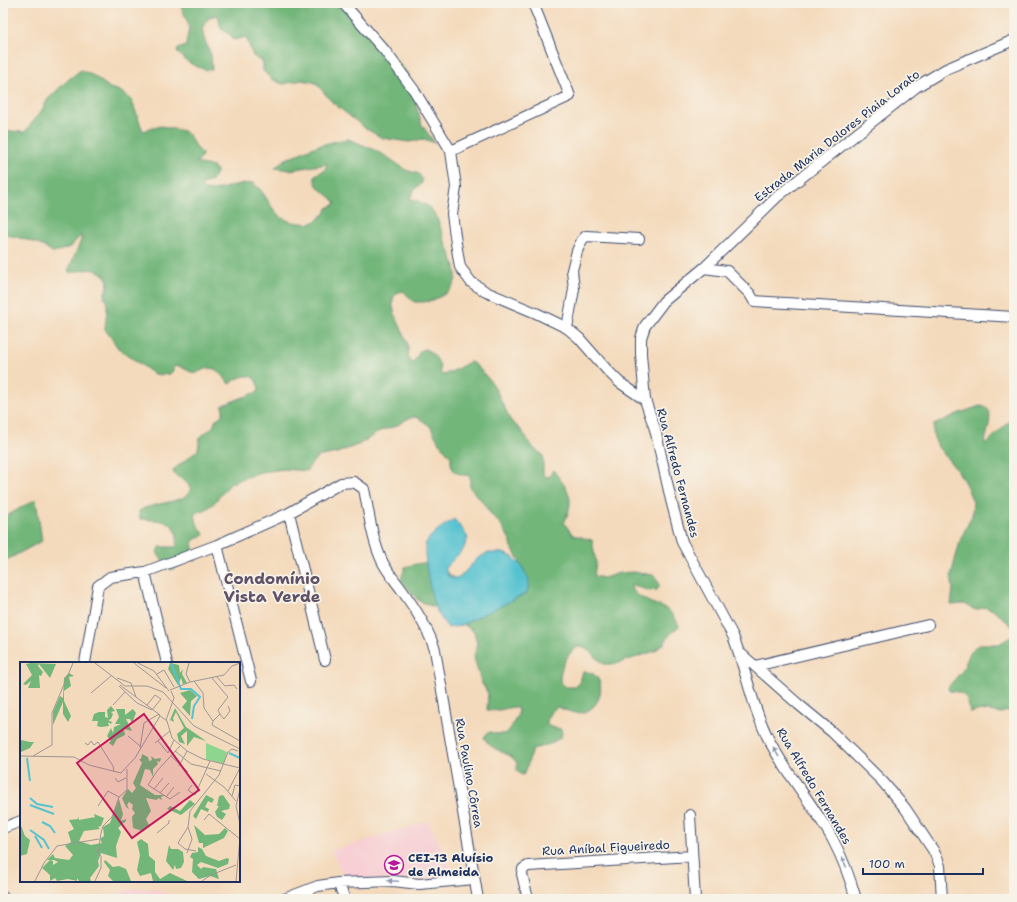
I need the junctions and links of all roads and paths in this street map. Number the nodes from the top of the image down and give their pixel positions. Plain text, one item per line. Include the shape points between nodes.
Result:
1 (343, 3) edge
2 (533, 3) edge
3 (1014, 40) edge
4 (451, 151) junction
5 (639, 239) dead end
6 (704, 268) junction
7 (1014, 317) edge
8 (567, 328) junction
9 (645, 400) junction
10 (289, 513) junction
11 (217, 545) junction
12 (144, 572) junction
13 (928, 625) dead end
14 (740, 653) junction
15 (325, 660) dead end
16 (85, 662) edge
17 (167, 662) edge
18 (755, 666) junction
19 (251, 681) dead end
20 (690, 815) dead end
21 (20, 821) edge
22 (3, 828) edge
23 (692, 856) junction
24 (474, 879) junction
25 (338, 883) junction
26 (284, 899) edge
27 (345, 899) edge
28 (478, 899) edge
29 (528, 899) edge
30 (694, 899) edge
31 (856, 899) edge
32 (942, 899) edge

1 - 4 street, Rua Alfredo Fernandes via 385,51 414,90
2 - 4 street via 570,96
3 - 6 street, Estrada Maria Dolores Piaia Lorato via 946,69 916,87 778,196
4 - 8 street, Rua Alfredo Fernandes via 456,187 452,214 460,267 471,282 486,292
5 - 8 street via 586,236 582,240 572,270 574,289
6 - 7 street via 727,271 754,301
6 - 9 street, Estrada Maria Dolores Piaia Lorato via 664,301 645,326 641,338
8 - 9 street, Rua Alfredo Fernandes via 619,382
9 - 14 street, Rua Alfredo Fernandes via 655,429 682,542
10 - 11 street, Rua Paulino Côrrea
10 - 15 street
10 - 24 street, Rua Paulino Côrrea via 341,483 354,482 364,489 377,547 383,562 423,624 435,650
11 - 12 street, Rua Paulino Côrrea
11 - 19 street
12 - 16 street, Rua Paulino Côrrea via 110,577 98,586
12 - 17 street
13 - 18 street
14 - 18 street
31 -> 14 street, Rua Alfredo Fernandes via 846,867 832,839 768,739 756,711
18 - 32 street via 832,732 882,781 905,808 937,858 940,866
20 - 23 street
21 - 22 street
23 - 29 street, Rua Aníbal Figueiredo via 528,866 523,869 522,874
23 - 30 street
24 -> 25 street via 419,884 392,881
24 - 28 street, Rua Paulino Côrrea
25 - 26 street via 318,886
25 - 27 street

